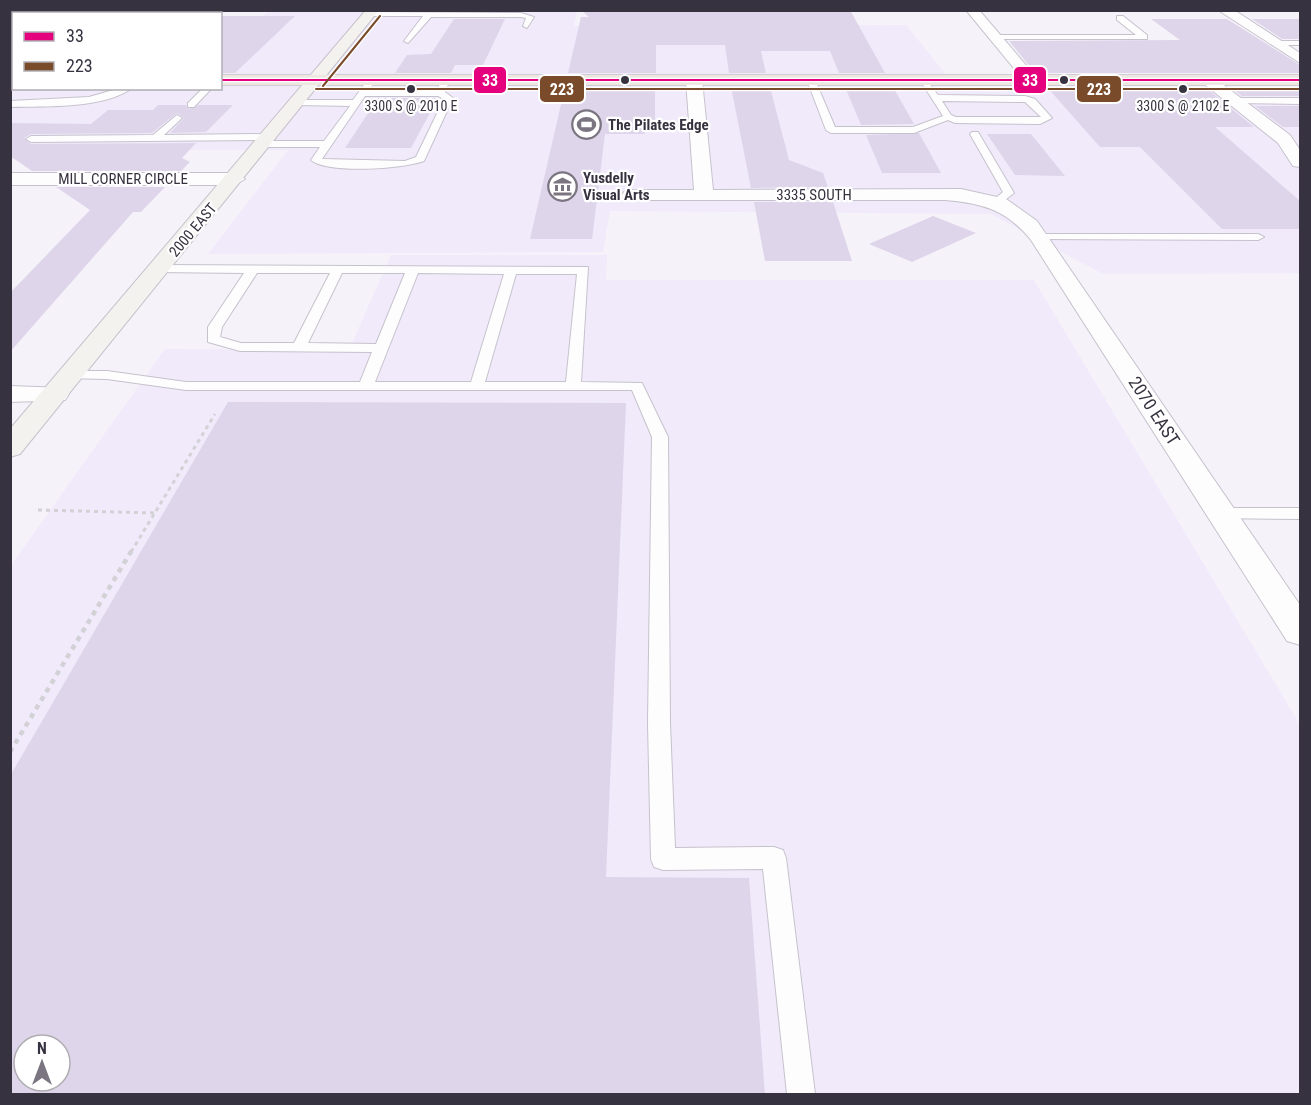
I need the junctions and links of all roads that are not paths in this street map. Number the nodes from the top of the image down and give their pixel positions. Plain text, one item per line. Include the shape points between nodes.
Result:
1 (972, 10) edge
2 (1224, 10) edge
3 (371, 12) edge
4 (428, 15) junction
5 (1120, 18) dead end
6 (527, 26) dead end
7 (997, 37) junction
8 (408, 41) dead end
9 (1275, 43) junction
10 (1300, 43) edge
11 (1300, 59) edge
12 (222, 80) edge
13 (316, 80) junction
14 (694, 80) junction
15 (811, 80) junction
16 (924, 80) junction
17 (1031, 80) junction
18 (1208, 80) junction
19 (1300, 80) edge
20 (368, 86) junction
21 (443, 86) junction
22 (206, 90) edge
23 (125, 91) edge
24 (936, 98) junction
25 (1233, 101) junction
26 (1300, 101) edge
27 (298, 102) junction
28 (356, 103) junction
29 (10, 104) edge
30 (191, 105) dead end
31 (948, 117) junction
32 (177, 118) dead end
33 (975, 134) dead end
34 (156, 137) junction
35 (31, 139) dead end
36 (267, 141) junction
37 (1292, 142) edge
38 (327, 144) junction
39 (1300, 162) edge
40 (10, 179) edge
41 (236, 179) junction
42 (704, 195) junction
43 (631, 196) dead end
44 (997, 201) junction
45 (1040, 237) junction
46 (1258, 237) dead end
47 (160, 269) junction
48 (253, 269) junction
49 (338, 269) junction
50 (413, 270) junction
51 (511, 270) junction
52 (299, 346) junction
53 (381, 348) junction
54 (63, 385) junction
55 (366, 386) junction
56 (477, 386) junction
57 (573, 386) junction
58 (10, 394) edge
59 (10, 448) edge
60 (1222, 514) junction
61 (1300, 514) edge
62 (1291, 602) edge
63 (1300, 632) edge
64 (801, 1095) edge

1 - 7 street
2 - 9 street
3 - 4 lane
3 - 13 street, 2000 EAST
4 - 6 lane via 521,15 530,17
4 - 8 lane
5 - 7 lane via 1144,37
7 - 17 street
9 - 10 lane
9 - 11 street
12 - 13 main road
13 - 20 main road
13 - 27 street, 2000 EAST
14 - 15 main road
14 - 21 main road
14 - 42 street
15 - 16 main road
15 - 31 lane via 831,130 914,130
16 - 17 main road
16 - 24 lane
17 - 18 main road
18 - 19 main road
18 - 25 street
20 - 21 main road
20 - 28 lane
21 - 38 lane via 449,98 420,159 406,164 324,164 316,160
22 - 30 lane
23 - 29 lane via 106,97
24 - 31 lane
24 - 31 lane via 1025,99 1032,101 1047,118 960,121
25 - 26 lane
25 - 37 street
27 - 28 lane
27 - 36 street, 2000 EAST
28 - 38 lane
32 - 34 lane
33 - 44 lane via 1009,193
34 - 35 lane
34 - 36 lane
36 - 38 lane
36 - 41 street, 2000 EAST
37 - 39 street
40 - 41 street, MILL CORNER CIRCLE
41 - 47 street, 2000 EAST
42 - 43 street, 3335 SOUTH
42 - 44 street, 3335 SOUTH via 945,194
44 - 45 street, 2070 EAST via 1013,208
45 - 46 lane
45 - 60 street, 2070 EAST
47 - 48 lane
47 - 54 street, 2000 EAST
48 - 49 lane
48 - 52 lane via 215,327 213,339 240,346
49 - 50 lane
49 - 52 lane
50 - 51 lane
50 - 53 lane
51 - 56 lane
51 - 57 lane via 584,270
52 - 53 lane
53 - 55 lane
54 - 55 lane via 107,375 186,386
54 - 58 street
54 - 59 street, 2000 EAST
55 - 56 lane
56 - 57 lane
57 - 64 lane via 637,386 660,437 659,723 663,859 774,858
60 - 61 lane
60 - 62 street, 2070 EAST
62 - 63 street, 2070 EAST

